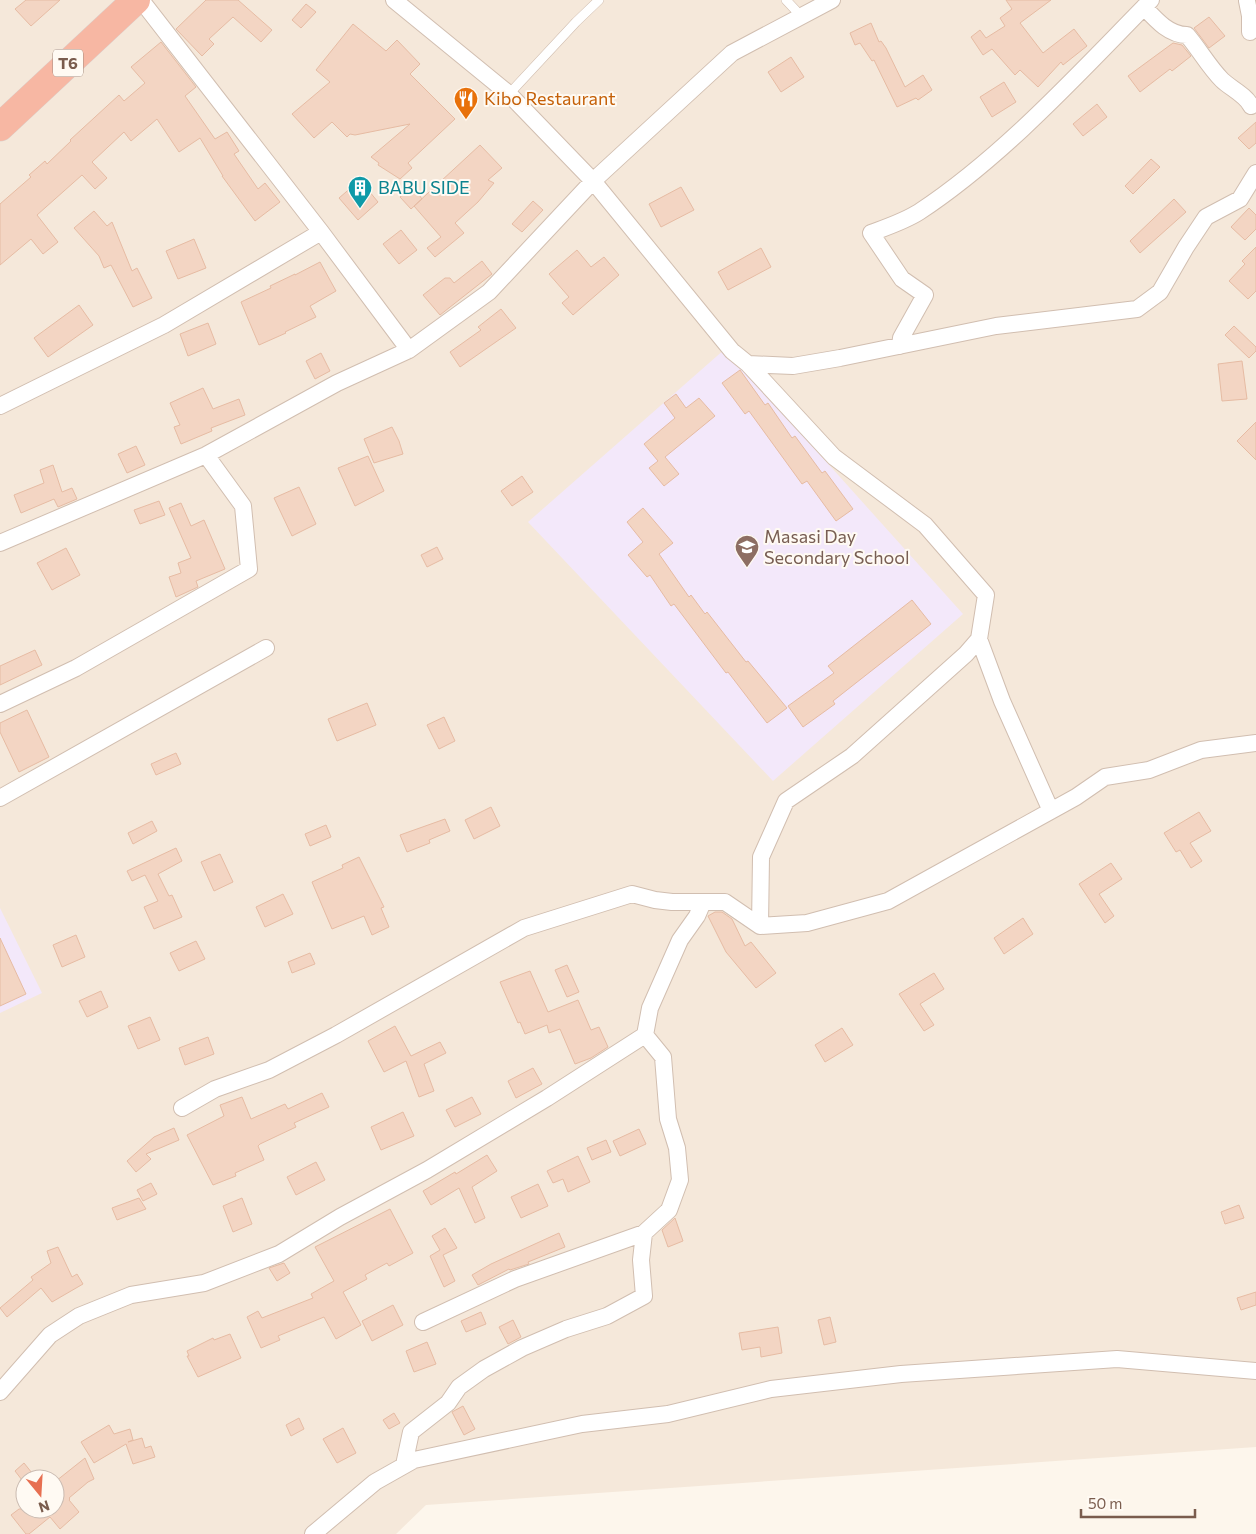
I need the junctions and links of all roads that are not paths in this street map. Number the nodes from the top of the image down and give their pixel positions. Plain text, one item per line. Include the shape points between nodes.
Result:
1 (136, 0) edge
2 (140, 0) edge
3 (394, 0) edge
4 (599, 0) edge
5 (786, 0) edge
6 (832, 0) edge
7 (1250, 3) edge
8 (1148, 4) edge
9 (801, 16) junction
10 (1250, 32) dead end
11 (508, 94) junction
12 (1251, 106) dead end
13 (0, 127) edge
14 (1256, 173) edge
15 (593, 181) junction
16 (321, 232) junction
17 (900, 346) junction
18 (409, 350) junction
19 (748, 364) junction
20 (0, 406) edge
21 (206, 455) junction
22 (0, 543) edge
23 (979, 639) junction
24 (266, 648) dead end
25 (0, 704) edge
26 (1256, 742) edge
27 (0, 798) edge
28 (1051, 811) junction
29 (703, 902) junction
30 (760, 926) junction
31 (645, 1035) junction
32 (182, 1108) dead end
33 (644, 1233) junction
34 (423, 1322) dead end
35 (1256, 1371) edge
36 (0, 1392) edge
37 (404, 1466) junction
38 (313, 1534) edge

1 - 13 highway, T6
2 - 16 street
3 - 11 street
4 - 11 lane
5 - 9 lane
6 - 9 street
7 - 10 street
8 - 12 street via 1161,25 1187,35 1224,82
8 - 17 street via 973,172 918,213 871,234 902,279 925,295 901,338
9 - 15 street via 732,53
11 - 15 street
14 - 17 street via 1240,198 1206,218 1160,292 1137,309 996,326
15 - 18 street via 489,292
15 - 19 street via 732,351
16 - 18 street
16 - 20 street via 164,324
17 - 19 street via 793,366
18 - 21 street via 337,383
19 - 23 street via 834,457 925,525 986,595
21 - 22 street
21 - 25 street via 243,506 249,569 76,668
23 - 28 street via 1002,701
23 - 30 street via 852,756 786,801 761,857
24 - 27 street
26 - 28 street via 1201,750 1149,770 1105,778
28 - 30 street via 888,902 807,923
29 - 30 street via 724,902
29 - 31 street via 680,940 650,1008
29 - 32 street via 655,900 632,894 524,928 336,1035 269,1070 215,1089
31 - 33 street via 663,1057 668,1119 677,1148 680,1180 669,1210
31 - 36 street via 428,1170 279,1254 204,1283 131,1295 79,1316 50,1335
33 - 34 street via 514,1279
33 - 37 street via 641,1260 644,1296 607,1316 522,1348 484,1369 459,1387 448,1402 411,1432
35 - 37 street via 1117,1360 892,1375 772,1389 668,1414 582,1424 414,1460
37 - 38 street via 375,1482

